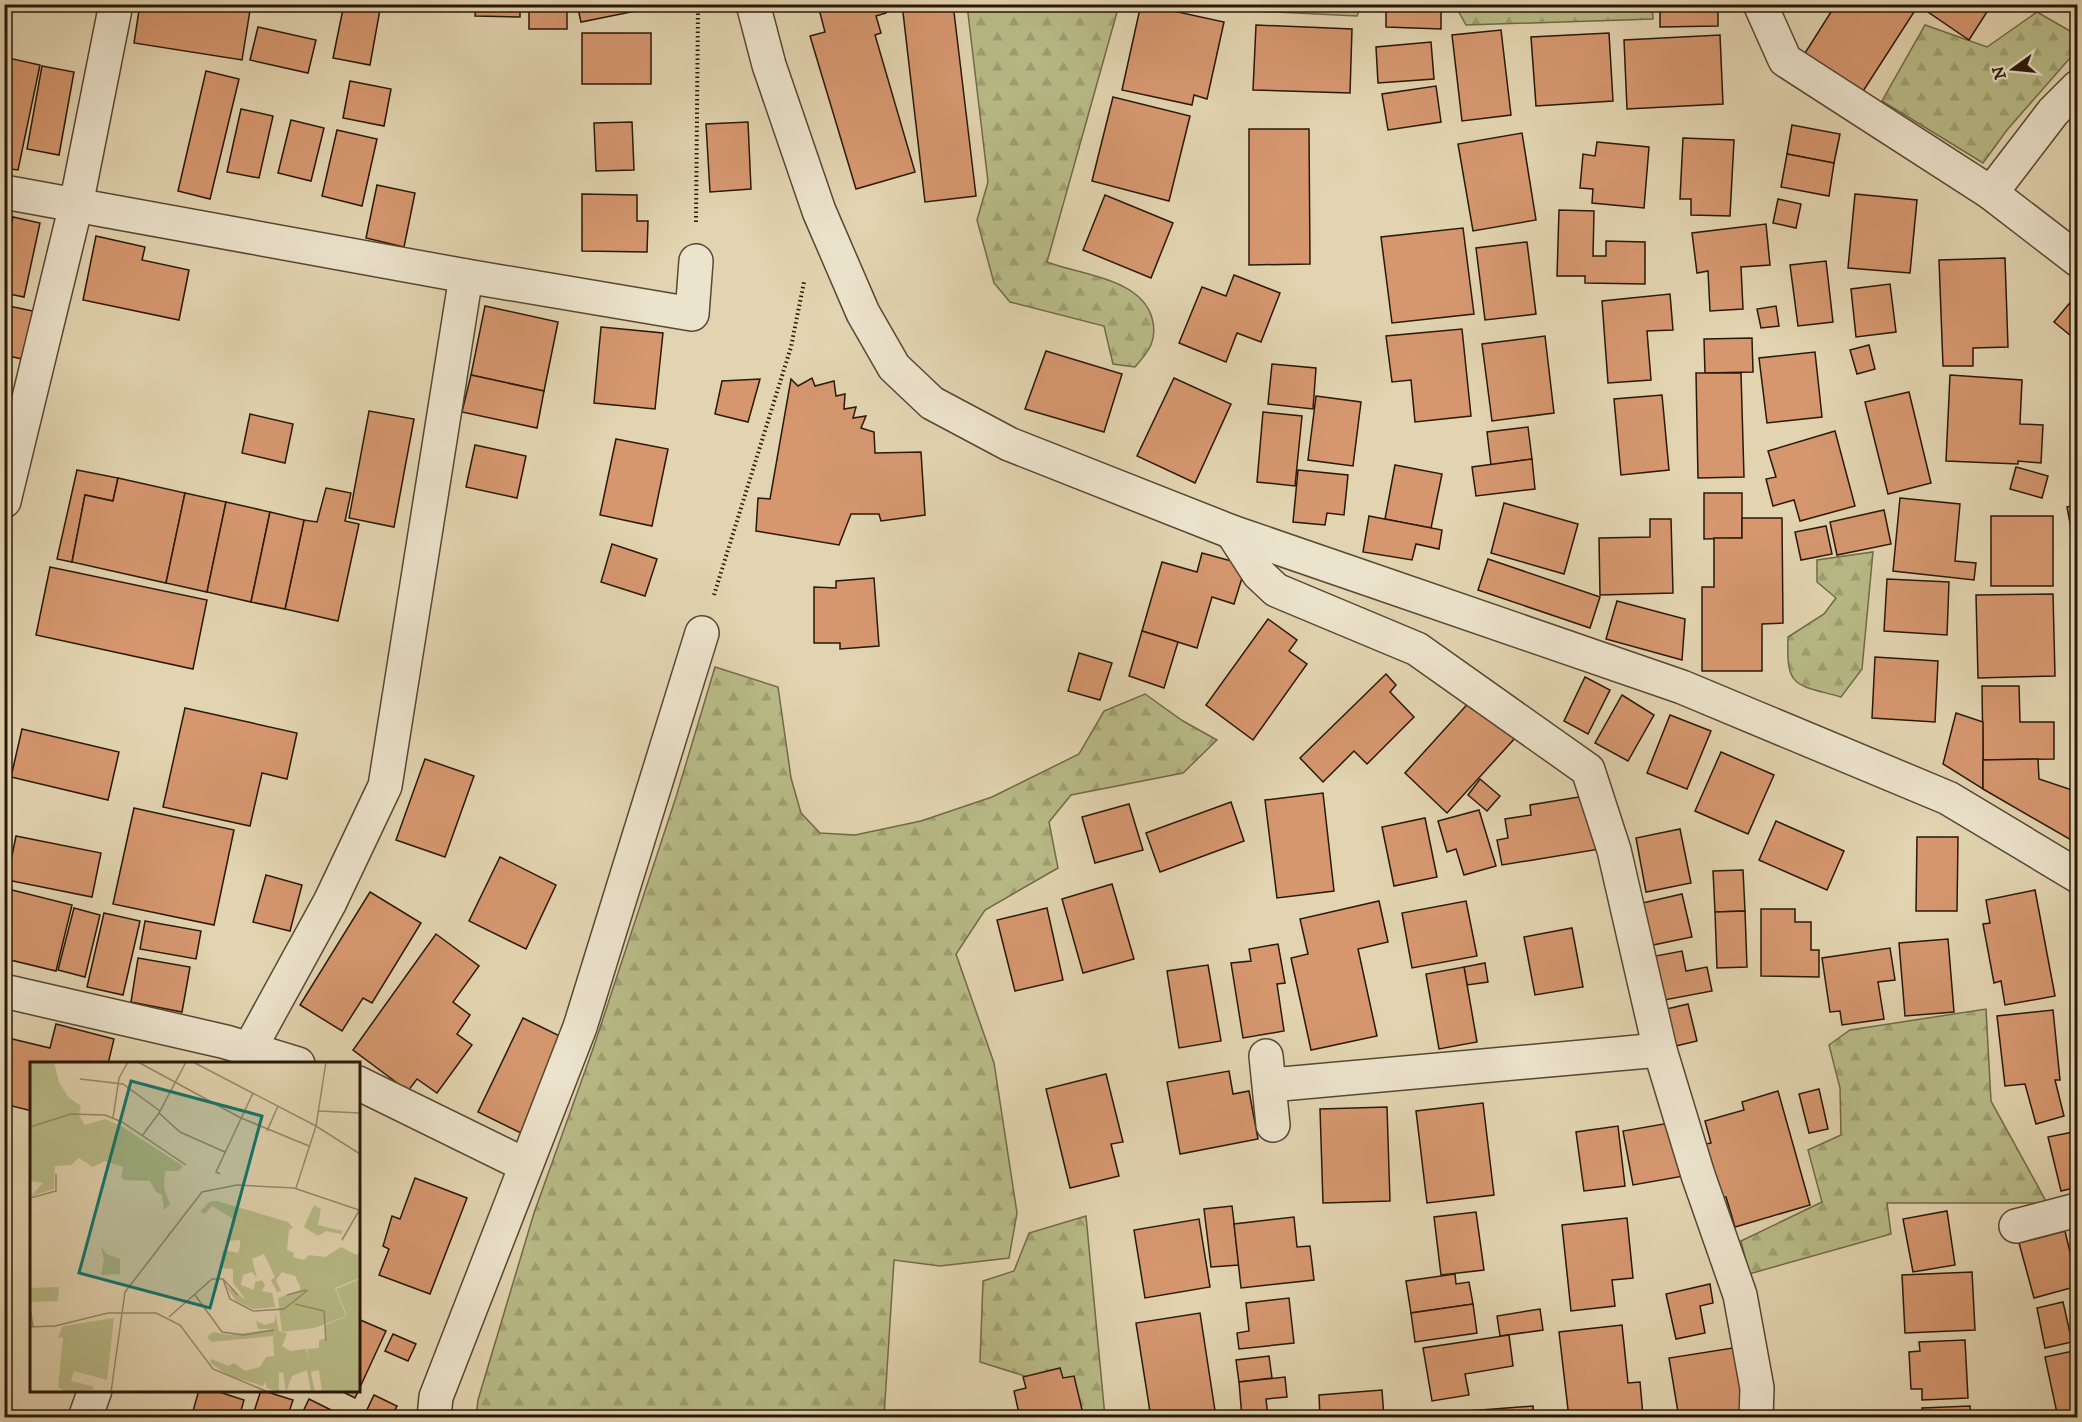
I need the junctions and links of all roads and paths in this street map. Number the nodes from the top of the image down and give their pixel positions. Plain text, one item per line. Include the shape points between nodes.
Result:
1 (116, 4) edge
2 (698, 4) edge
3 (753, 4) edge
4 (1760, 4) edge
5 (2078, 87) edge
6 (4, 192) edge
7 (1991, 193) junction
8 (76, 206) junction
9 (2078, 260) edge
10 (696, 261) joint
11 (466, 276) junction
12 (805, 279) dead end
13 (4, 501) edge
14 (1232, 531) junction
15 (702, 633) joint
16 (2078, 876) edge
17 (4, 991) edge
18 (1660, 1050) junction
19 (232, 1051) edge
20 (288, 1062) edge
21 (360, 1084) edge
22 (1273, 1125) dead end
23 (525, 1165) junction
24 (2078, 1212) edge
25 (2016, 1226) dead end
26 (94, 1392) edge
27 (85, 1418) edge
28 (434, 1418) edge
29 (1756, 1418) edge

1 - 8 street
2 - 10 path
3 - 14 street via 769,65 819,211 863,314 894,366 932,403 1009,444
4 - 7 street via 1785,60
5 - 7 street via 2053,112
6 - 8 street
7 - 9 street
8 - 11 street
8 - 13 street
10 - 11 street via 692,314
11 - 19 street via 385,786 330,902
12 - 15 path via 791,347
14 - 16 street via 1682,687 1948,798
14 - 18 street via 1259,574 1276,590 1417,649 1588,770 1614,850
15 - 23 street via 580,1027
17 - 19 street
18 - 22 street via 1268,1070
18 - 29 street via 1740,1294 1756,1388
19 - 20 street
21 - 23 street
23 - 28 street via 436,1397
24 - 25 street
26 - 27 street

